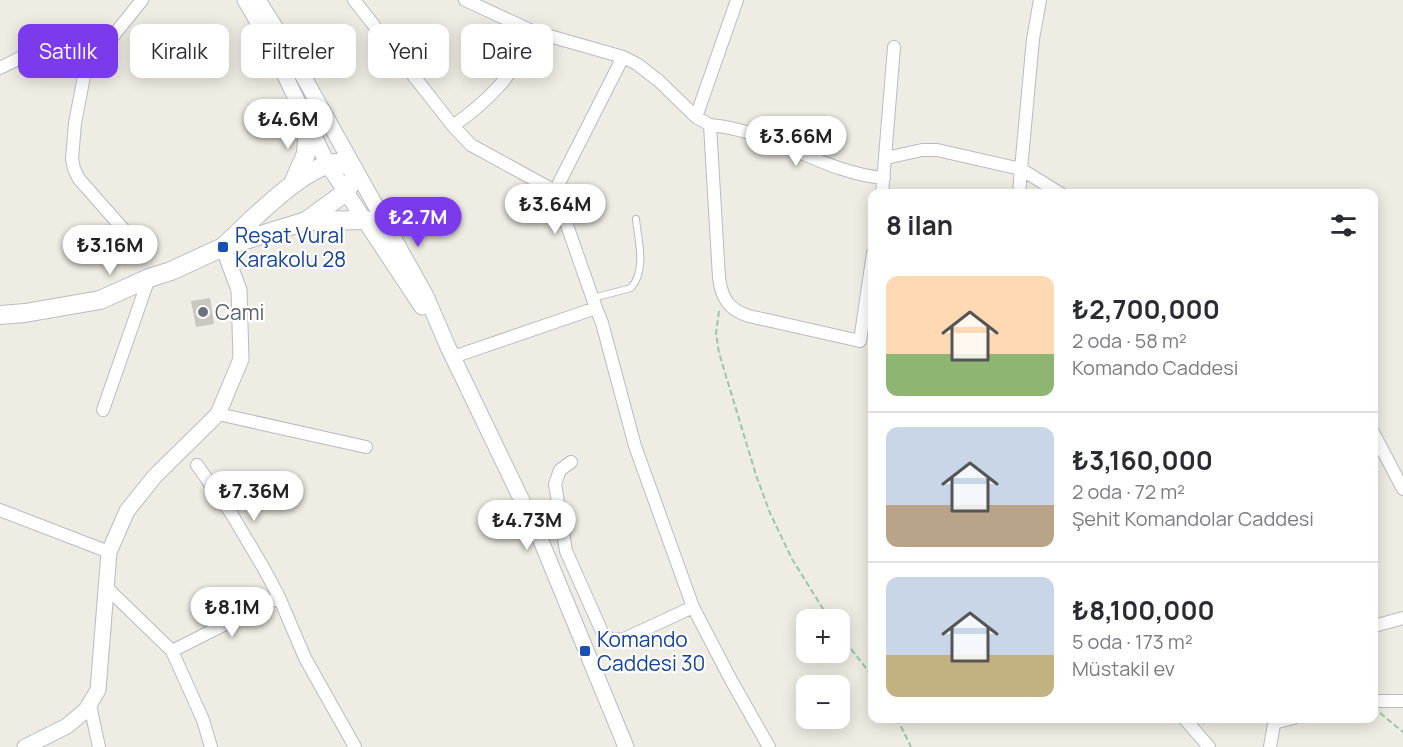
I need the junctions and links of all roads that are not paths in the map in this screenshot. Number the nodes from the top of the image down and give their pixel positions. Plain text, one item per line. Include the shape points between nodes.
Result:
1 (142, 0) edge
2 (245, 0) edge
3 (258, 0) edge
4 (354, 0) edge
5 (465, 0) edge
6 (737, 0) edge
7 (1040, 0) edge
8 (517, 24) edge
9 (118, 29) edge
10 (553, 37) edge
11 (894, 47) dead end
12 (623, 57) junction
13 (18, 59) edge
14 (0, 68) edge
15 (84, 78) edge
16 (506, 78) edge
17 (696, 117) junction
18 (308, 123) junction
19 (710, 125) junction
20 (453, 126) junction
21 (886, 158) junction
22 (328, 165) junction
23 (353, 168) junction
24 (1021, 169) junction
25 (884, 178) junction
26 (293, 183) junction
27 (883, 189) edge
28 (1019, 189) edge
29 (1053, 189) edge
30 (555, 191) junction
31 (346, 192) junction
32 (636, 219) dead end
33 (366, 220) junction
34 (306, 221) junction
35 (132, 239) dead end
36 (223, 247) junction
37 (149, 278) junction
38 (868, 287) edge
39 (594, 303) junction
40 (0, 315) edge
41 (860, 341) junction
42 (868, 342) edge
43 (451, 352) junction
44 (103, 410) dead end
45 (218, 414) junction
46 (1378, 442) edge
47 (366, 447) dead end
48 (571, 462) dead end
49 (197, 465) dead end
50 (1403, 489) edge
51 (2, 514) edge
52 (110, 552) junction
53 (106, 588) junction
54 (279, 597) junction
55 (693, 607) junction
56 (1403, 618) edge
57 (1378, 621) edge
58 (172, 651) junction
59 (1403, 700) edge
60 (1378, 701) edge
61 (90, 705) junction
62 (1188, 723) edge
63 (1274, 723) edge
64 (25, 747) edge
65 (99, 747) edge
66 (211, 747) edge
67 (355, 747) edge
68 (626, 747) edge
69 (769, 747) edge
70 (1209, 747) edge
71 (1270, 747) edge

1 - 9 street
2 - 18 street
3 - 23 street
4 - 20 street
5 - 8 street
6 - 17 street
7 - 24 street
10 - 12 street
11 - 21 street
12 - 17 street via 649,72
12 - 30 street
13 - 14 street
15 - 35 street via 75,123 74,169
16 - 20 street via 482,104
17 - 19 street
18 - 22 street
18 - 26 main road via 306,154
19 - 25 street via 753,133 853,174
19 - 41 street via 719,278 724,299 739,312
20 - 30 street via 471,145
21 - 24 street via 937,150
21 - 25 street
22 - 23 main road via 345,164
22 - 26 main road
22 - 31 street
23 - 31 main road via 354,177
23 - 43 street via 426,296
24 - 28 street
24 - 29 street
25 - 27 street
26 - 36 main road
30 - 39 street
31 - 33 street
31 - 34 main road
32 - 39 lane via 641,266 638,278 631,288
33 - 34 main road
33 - 43 street
34 - 36 main road
36 - 37 main road
36 - 45 street via 239,290 241,359
37 - 40 main road via 100,300
37 - 44 street
38 - 41 street
39 - 43 street
39 - 55 street via 635,446
41 - 42 street
43 - 68 street via 539,536
45 - 47 street
45 - 52 street via 155,476 127,511
46 - 50 street
48 - 55 street via 560,470 555,484 566,551 603,634 612,640 624,639
49 - 54 street via 246,538
51 - 52 street
52 - 53 street
53 - 58 street
53 - 61 street via 98,690
54 - 58 street
54 - 67 street via 305,658
55 - 69 street
56 - 57 street
58 - 66 street
59 - 60 street
61 - 64 street via 67,726
61 - 65 street
62 - 70 street
63 - 71 street

